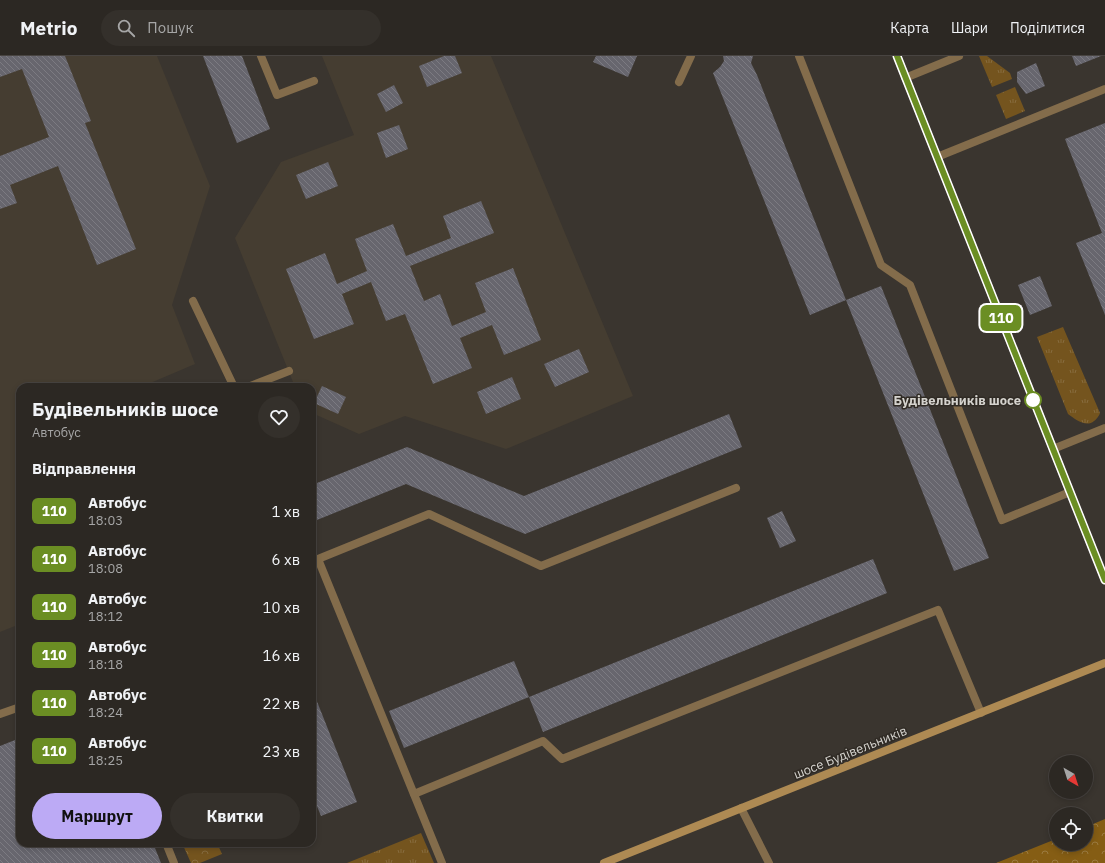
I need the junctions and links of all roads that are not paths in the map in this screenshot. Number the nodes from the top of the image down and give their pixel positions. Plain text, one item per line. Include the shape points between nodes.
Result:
1 (262, 56) edge
2 (691, 56) edge
3 (799, 56) edge
4 (897, 56) edge
5 (959, 56) edge
6 (905, 78) junction
7 (314, 81) dead end
8 (679, 82) dead end
9 (1105, 89) edge
10 (936, 156) junction
11 (192, 301) dead end
12 (288, 371) dead end
13 (232, 383) edge
14 (258, 383) edge
15 (1105, 428) edge
16 (1053, 450) junction
17 (736, 488) dead end
18 (1070, 492) junction
19 (316, 556) edge
20 (316, 558) edge
21 (1105, 580) edge
22 (1105, 663) edge
23 (16, 708) edge
24 (981, 713) junction
25 (0, 714) edge
26 (414, 794) junction
27 (742, 808) junction
28 (168, 847) edge
29 (174, 863) edge
30 (442, 863) edge
31 (604, 863) edge
32 (769, 863) edge

1 - 7 lane via 277,95
2 - 8 lane
3 - 18 lane via 881,266 910,285 1002,520
4 - 6 main road
5 - 6 lane
6 - 10 main road
9 - 10 lane
10 - 16 main road
11 - 13 lane
12 - 14 lane
15 - 16 lane
16 - 18 main road
17 - 19 lane via 541,566 429,514
18 - 21 main road
20 - 26 lane
22 - 24 main road, шосе Будівельників
23 - 25 lane
24 - 26 lane via 938,610 562,759 543,742
24 - 27 main road, шосе Будівельників
26 - 30 lane
27 - 31 main road, шосе Будівельників
27 - 32 lane
28 - 29 lane

